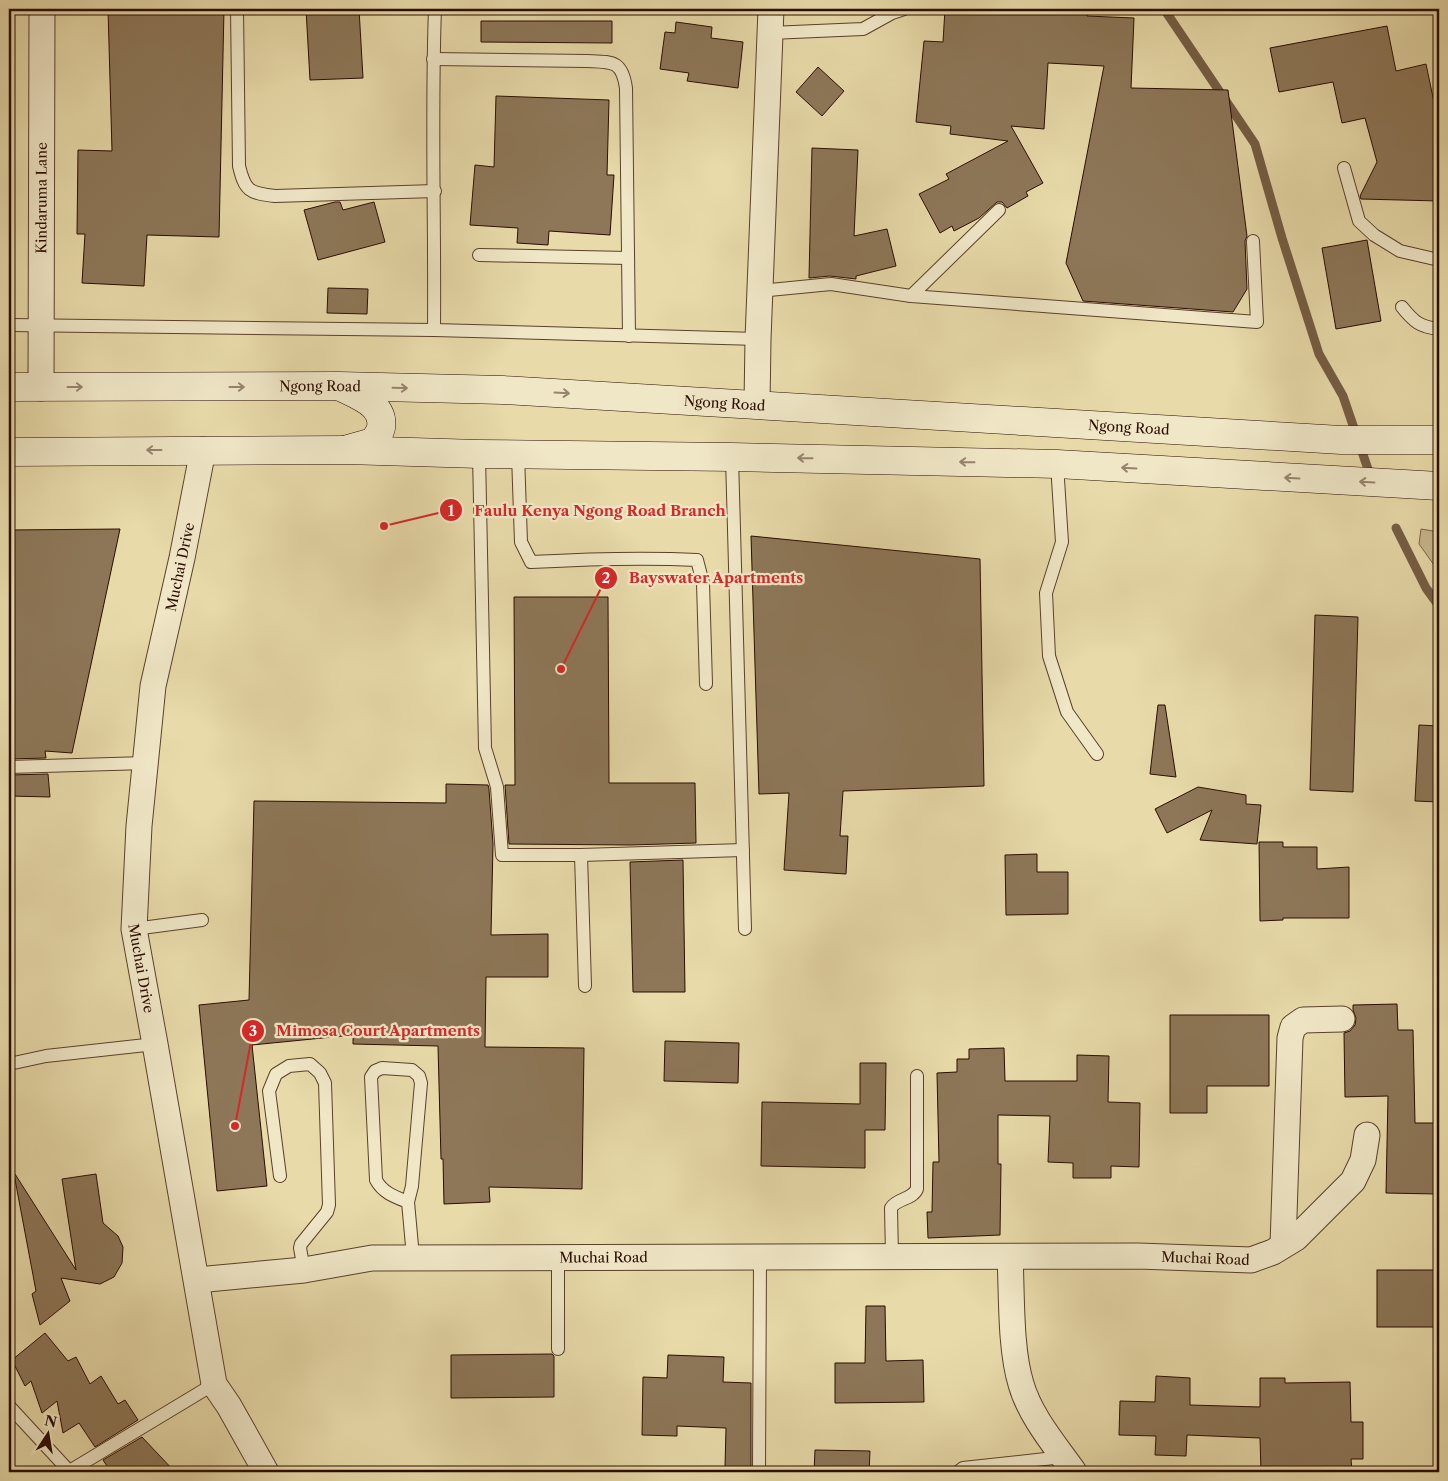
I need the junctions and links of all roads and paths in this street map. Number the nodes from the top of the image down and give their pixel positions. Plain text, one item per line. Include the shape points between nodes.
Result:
1 (42, 9) edge
2 (237, 9) edge
3 (435, 9) edge
4 (771, 9) edge
5 (904, 9) edge
6 (770, 33) junction
7 (433, 59) junction
8 (1344, 168) dead end
9 (435, 190) junction
10 (999, 210) dead end
11 (1253, 240) dead end
12 (479, 255) dead end
13 (628, 258) junction
14 (1439, 260) edge
15 (760, 291) junction
16 (911, 296) junction
17 (1402, 307) dead end
18 (9, 325) edge
19 (43, 326) junction
20 (1439, 329) edge
21 (434, 330) junction
22 (629, 336) junction
23 (758, 339) junction
24 (339, 386) junction
25 (9, 387) edge
26 (42, 388) junction
27 (758, 404) junction
28 (1439, 440) edge
29 (203, 450) junction
30 (346, 450) junction
31 (9, 452) edge
32 (480, 454) junction
33 (518, 455) junction
34 (732, 456) junction
35 (1057, 464) junction
36 (1439, 486) edge
37 (706, 684) dead end
38 (1097, 754) dead end
39 (146, 763) junction
40 (9, 767) edge
41 (743, 850) junction
42 (580, 855) junction
43 (202, 920) dead end
44 (134, 929) junction
45 (744, 929) dead end
46 (586, 986) dead end
47 (1342, 1018) dead end
48 (156, 1044) junction
49 (9, 1064) edge
50 (918, 1076) dead end
51 (1367, 1135) dead end
52 (280, 1176) dead end
53 (408, 1202) junction
54 (1284, 1245) junction
55 (413, 1257) junction
56 (558, 1257) junction
57 (892, 1257) junction
58 (760, 1258) junction
59 (1010, 1258) junction
60 (304, 1270) junction
61 (197, 1280) junction
62 (558, 1349) dead end
63 (214, 1384) junction
64 (9, 1406) edge
65 (1069, 1464) edge
66 (69, 1472) edge
67 (266, 1472) edge
68 (759, 1472) edge
69 (958, 1472) edge

1 - 19 street, Kindaruma Lane
2 - 9 lane via 239,166 244,184 256,194 275,196
3 - 7 lane
4 - 6 street
5 - 6 lane via 863,29
6 - 15 street
7 - 9 lane
7 - 13 lane via 606,62 619,67 626,88
8 - 14 lane via 1359,221 1374,235 1400,250
9 - 21 lane
10 - 16 lane
11 - 16 lane via 1256,322
12 - 13 lane
13 - 22 lane
15 - 16 lane via 831,284
15 - 23 street
17 - 20 lane via 1426,328
18 - 19 lane
19 - 21 lane
19 - 26 street, Kindaruma Lane
21 - 22 lane
22 - 23 lane
23 - 27 street
26 -> 24 main road, Ngong Road
24 -> 27 main road, Ngong Road via 503,390
24 - 30 main road via 369,401 381,417 381,429 373,442
25 - 26 main road, Ngong Road
27 - 28 main road, Ngong Road via 1341,440
29 - 30 main road
29 -> 31 main road
29 - 39 street, Muchai Drive via 153,686
30 - 32 main road
32 - 33 main road
32 - 42 lane via 485,748 497,787 502,855
33 - 34 main road
33 - 37 lane via 522,542 530,562 697,560 703,583
35 -> 34 main road
34 - 41 lane
36 -> 35 main road
35 - 38 lane via 1062,542 1046,593 1049,656 1067,712
39 - 40 lane
39 - 44 street, Muchai Drive
41 - 42 lane
41 - 45 lane
42 - 46 lane
43 - 44 lane
44 - 48 street, Muchai Drive
47 - 54 street via 1303,1020 1293,1027 1290,1038
48 - 49 lane via 46,1056
48 - 61 street, Muchai Drive
50 - 57 lane via 917,1189 914,1195 894,1203 891,1208
51 - 54 street, Muchai Road via 1363,1160 1353,1181 1296,1238
52 - 60 lane via 269,1091 276,1074 289,1066 310,1064 320,1072 325,1083 329,1205 301,1244
53 - 53 lane via 421,1083 412,1070 382,1068 371,1077 376,1180 380,1188
53 - 55 lane
54 - 59 street, Muchai Road via 1251,1260 1138,1256
55 - 56 street, Muchai Road
55 - 60 street, Muchai Road via 372,1258
56 - 58 street, Muchai Road
56 - 62 lane
57 - 58 street, Muchai Road
57 - 59 street, Muchai Road
58 - 68 lane
59 - 65 street via 1016,1361 1021,1384 1030,1405
60 - 61 street, Muchai Road
61 - 63 street, Muchai Drive
63 - 66 lane
63 - 67 street, Muchai Drive
64 - 66 lane
65 - 69 lane via 963,1468

